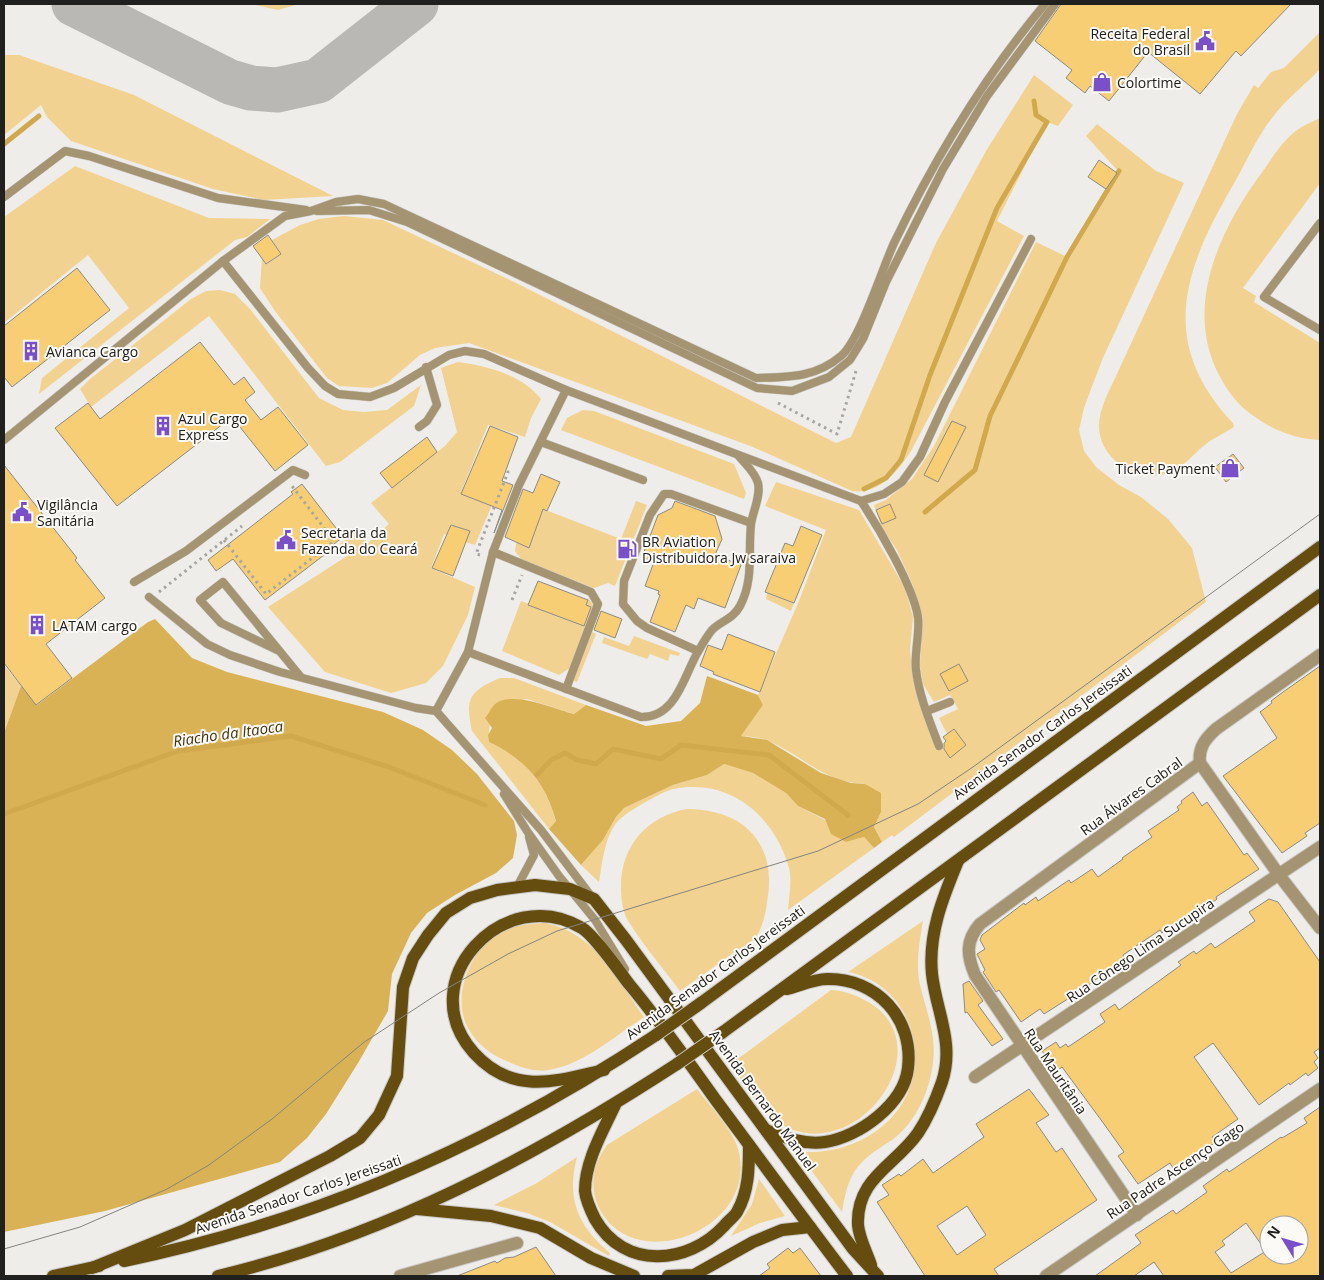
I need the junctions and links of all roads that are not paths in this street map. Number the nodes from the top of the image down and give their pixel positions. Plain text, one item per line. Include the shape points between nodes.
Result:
1 (1045, 4) edge
2 (1055, 4) edge
3 (4, 196) edge
4 (311, 211) junction
5 (1320, 223) edge
6 (1031, 239) dead end
7 (224, 261) junction
8 (1320, 330) edge
9 (426, 366) junction
10 (566, 390) junction
11 (419, 427) dead end
12 (4, 440) edge
13 (541, 442) junction
14 (738, 455) junction
15 (305, 475) dead end
16 (643, 480) dead end
17 (861, 501) junction
18 (751, 523) junction
19 (1320, 547) edge
20 (493, 552) junction
21 (134, 582) dead end
22 (1320, 595) edge
23 (149, 597) dead end
24 (279, 651) junction
25 (698, 651) junction
26 (468, 652) junction
27 (1320, 655) edge
28 (300, 677) junction
29 (566, 689) junction
30 (950, 702) dead end
31 (436, 711) junction
32 (927, 711) junction
33 (938, 746) dead end
34 (1200, 763) junction
35 (493, 775) junction
36 (527, 831) junction
37 (1320, 847) edge
38 (958, 859) junction
39 (1279, 875) junction
40 (517, 887) junction
41 (570, 888) junction
42 (594, 900) junction
43 (1320, 928) edge
44 (971, 938) joint
45 (779, 991) junction
46 (645, 1003) junction
47 (1022, 1047) junction
48 (604, 1070) junction
49 (975, 1077) dead end
50 (1320, 1089) edge
51 (615, 1105) junction
52 (766, 1130) junction
53 (749, 1145) junction
54 (414, 1209) junction
55 (1136, 1215) junction
56 (810, 1227) junction
57 (517, 1243) dead end
58 (92, 1268) junction
59 (875, 1273) edge
60 (53, 1276) edge
61 (218, 1276) edge
62 (400, 1276) edge
63 (634, 1276) edge
64 (668, 1276) edge
65 (847, 1276) edge
66 (1046, 1276) edge

1 - 4 lane via 950,136 894,244 856,334 843,355 819,371 797,378 756,378 384,204 358,199 336,202
2 - 4 lane via 987,96 943,170 850,360 829,377 792,390 757,388 407,222 369,210
3 - 4 lane via 66,151 218,198
4 - 7 lane via 285,216
5 - 8 lane via 1264,297
6 - 17 lane via 945,402 920,457 902,482 884,494
7 - 9 lane via 308,368 338,394 370,397 394,388
7 - 12 lane
9 - 10 lane via 465,351 484,354
9 - 11 lane via 437,404 427,422
10 - 13 lane
10 - 14 lane
13 - 16 lane
13 - 20 lane via 519,485
14 - 17 lane
14 - 18 lane via 758,485
15 - 21 lane via 292,470 186,551
17 - 32 lane via 915,604 918,618 916,669
18 - 25 lane via 749,581 740,606 711,631
18 - 25 lane via 671,494 664,494 650,515 624,581 623,604 647,628
19 - 48 main road, Avenida Senador Carlos Jereissati, bridge via 701,1003
20 - 26 lane
20 - 29 lane via 591,592 598,604
22 - 38 main road
23 - 28 lane via 207,644 230,655
24 - 24 lane via 222,582 200,600 220,624
24 - 28 lane
25 - 29 lane via 675,699 662,712 649,717 641,717
26 - 29 lane
26 - 31 lane
27 - 34 street, Rua Álvares Cabral via 1207,738 1199,755
28 - 31 lane
30 - 32 lane
31 - 35 lane
32 - 33 lane
34 - 39 street
34 - 44 street, Rua Álvares Cabral via 980,924
35 - 36 lane
35 - 42 lane via 541,830
36 - 40 lane via 534,855
36 - 41 lane
37 - 39 street, Rua Cônego Lima Sucupira
38 - 45 main road
38 - 59 main road via 941,905 931,952 932,975 945,1028 943,1079 917,1134 871,1180 863,1196 858,1227
39 - 43 street
39 - 47 street, Rua Cônego Lima Sucupira
40 - 41 main road
40 - 58 main road via 470,898 446,913 413,958 403,987 396,1076 379,1115 360,1138 185,1230
41 - 42 main road
41 - 46 lane via 595,920
42 - 52 main road, Avenida Bernardo Manuel
44 - 47 street, Rua Mauritânia via 968,959 975,976
45 - 51 main road, bridge
45 - 52 main road via 826,979 851,981 870,990 888,1003 902,1024 908,1068 900,1091 882,1114 858,1131 825,1142 787,1139
46 - 48 main road via 584,929 564,920 539,917 506,923 488,933 472,948 460,967 454,986 453,1011 458,1029 477,1057 509,1077 535,1083
46 - 53 main road
47 - 49 street, Rua Cônego Lima Sucupira
47 - 55 street, Rua Mauritânia
48 - 58 main road, Avenida Senador Carlos Jereissati via 482,1138 373,1187 215,1240
50 - 55 street, Rua Padre Ascenço Gago
51 - 53 main road via 590,1162 585,1191 604,1235 627,1250 652,1257 682,1254 712,1239 737,1212 750,1175
51 - 54 main road via 500,1170
52 - 59 main road, Avenida Bernardo Manuel
53 - 56 main road
54 - 61 main road via 255,1268
54 - 63 main road via 491,1216 540,1228 591,1258
55 - 66 street, Rua Padre Ascenço Gago
56 - 64 main road via 782,1230 753,1242 694,1275
56 - 65 main road
57 - 62 street
58 - 60 main road, Avenida Senador Carlos Jereissati

